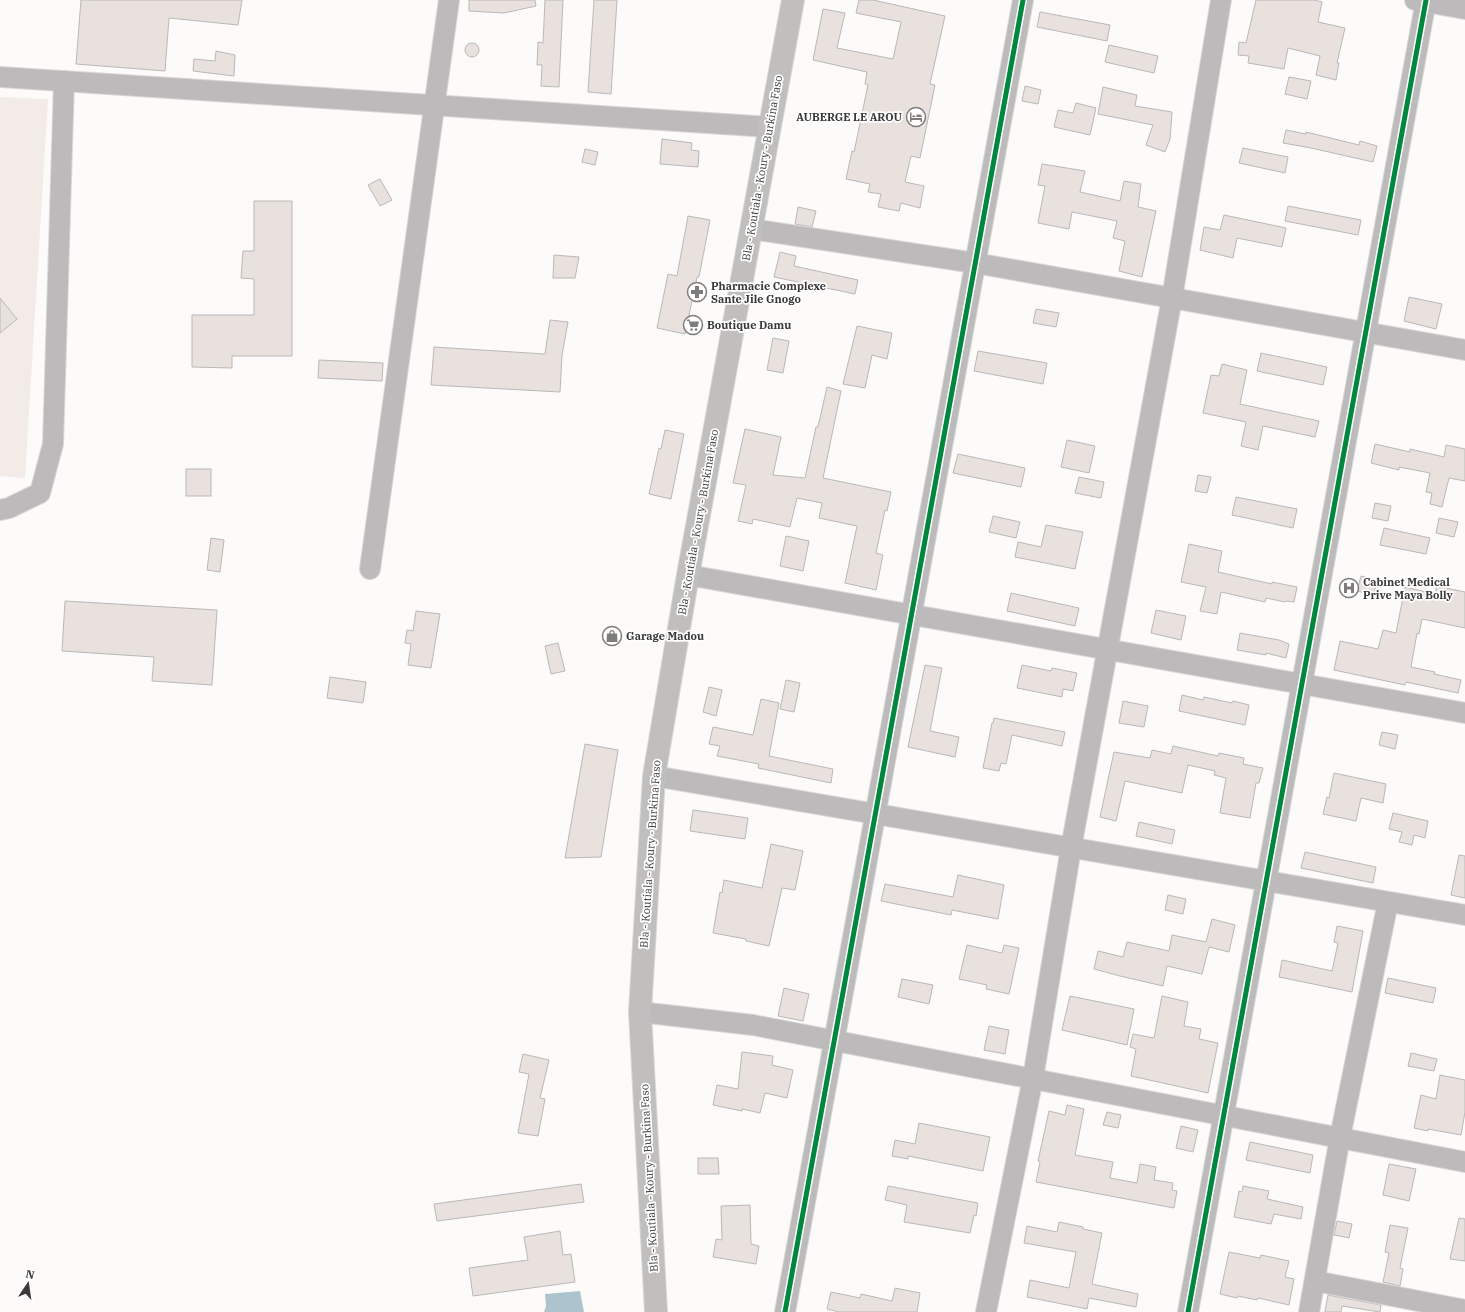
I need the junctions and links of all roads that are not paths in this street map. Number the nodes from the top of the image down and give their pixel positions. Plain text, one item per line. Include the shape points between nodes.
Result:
1 (449, 0) edge
2 (793, 0) edge
3 (1023, 0) edge
4 (1221, 0) edge
5 (1422, 1) edge
6 (1465, 9) edge
7 (0, 77) edge
8 (64, 81) junction
9 (435, 104) junction
10 (770, 127) junction
11 (751, 229) junction
12 (975, 264) junction
13 (1172, 298) junction
14 (1366, 333) junction
15 (1465, 350) edge
16 (1, 511) edge
17 (370, 569) dead end
18 (688, 575) junction
19 (911, 615) junction
20 (1107, 650) junction
21 (1302, 684) junction
22 (1465, 713) edge
23 (654, 776) junction
24 (876, 814) junction
25 (1071, 848) junction
26 (1267, 881) junction
27 (1388, 902) junction
28 (1465, 915) edge
29 (640, 1012) junction
30 (834, 1041) junction
31 (1033, 1078) junction
32 (1225, 1115) junction
33 (1340, 1137) junction
34 (1465, 1162) edge
35 (1315, 1281) junction
36 (1465, 1310) edge
37 (656, 1312) edge
38 (785, 1312) edge
39 (986, 1312) edge
40 (1188, 1312) edge
41 (1310, 1312) edge

1 - 9 street
2 - 10 main road, Bla - Koutiala - Koury - Burkina Faso
3 - 12 street
4 - 13 street
5 - 6 street
5 - 14 street
7 - 8 street
8 - 9 street
8 - 16 street via 53,444 40,493
9 - 10 street
9 - 17 street
10 - 11 main road, Bla - Koutiala - Koury - Burkina Faso
11 - 12 street
11 - 18 main road, Bla - Koutiala - Koury - Burkina Faso
12 - 13 street
12 - 19 street
13 - 14 street
13 - 20 street
14 - 15 street
14 - 21 street
18 - 19 street
18 - 23 main road, Bla - Koutiala - Koury - Burkina Faso
19 - 20 street
19 - 24 street
20 - 21 street
20 - 25 street
21 - 22 street
21 - 26 street
23 - 24 street
23 - 29 main road, Bla - Koutiala - Koury - Burkina Faso
24 - 25 street
24 - 30 street
25 - 26 street
25 - 31 street
26 - 27 street
26 - 32 street
27 - 28 street
27 - 33 street
29 - 30 street via 753,1025
29 - 37 main road, Bla - Koutiala - Koury - Burkina Faso
30 - 31 street
30 - 38 street
31 - 32 street
31 - 39 street
32 - 33 street
32 - 40 street
33 - 34 street
33 - 35 street
35 - 36 street
35 - 41 street

